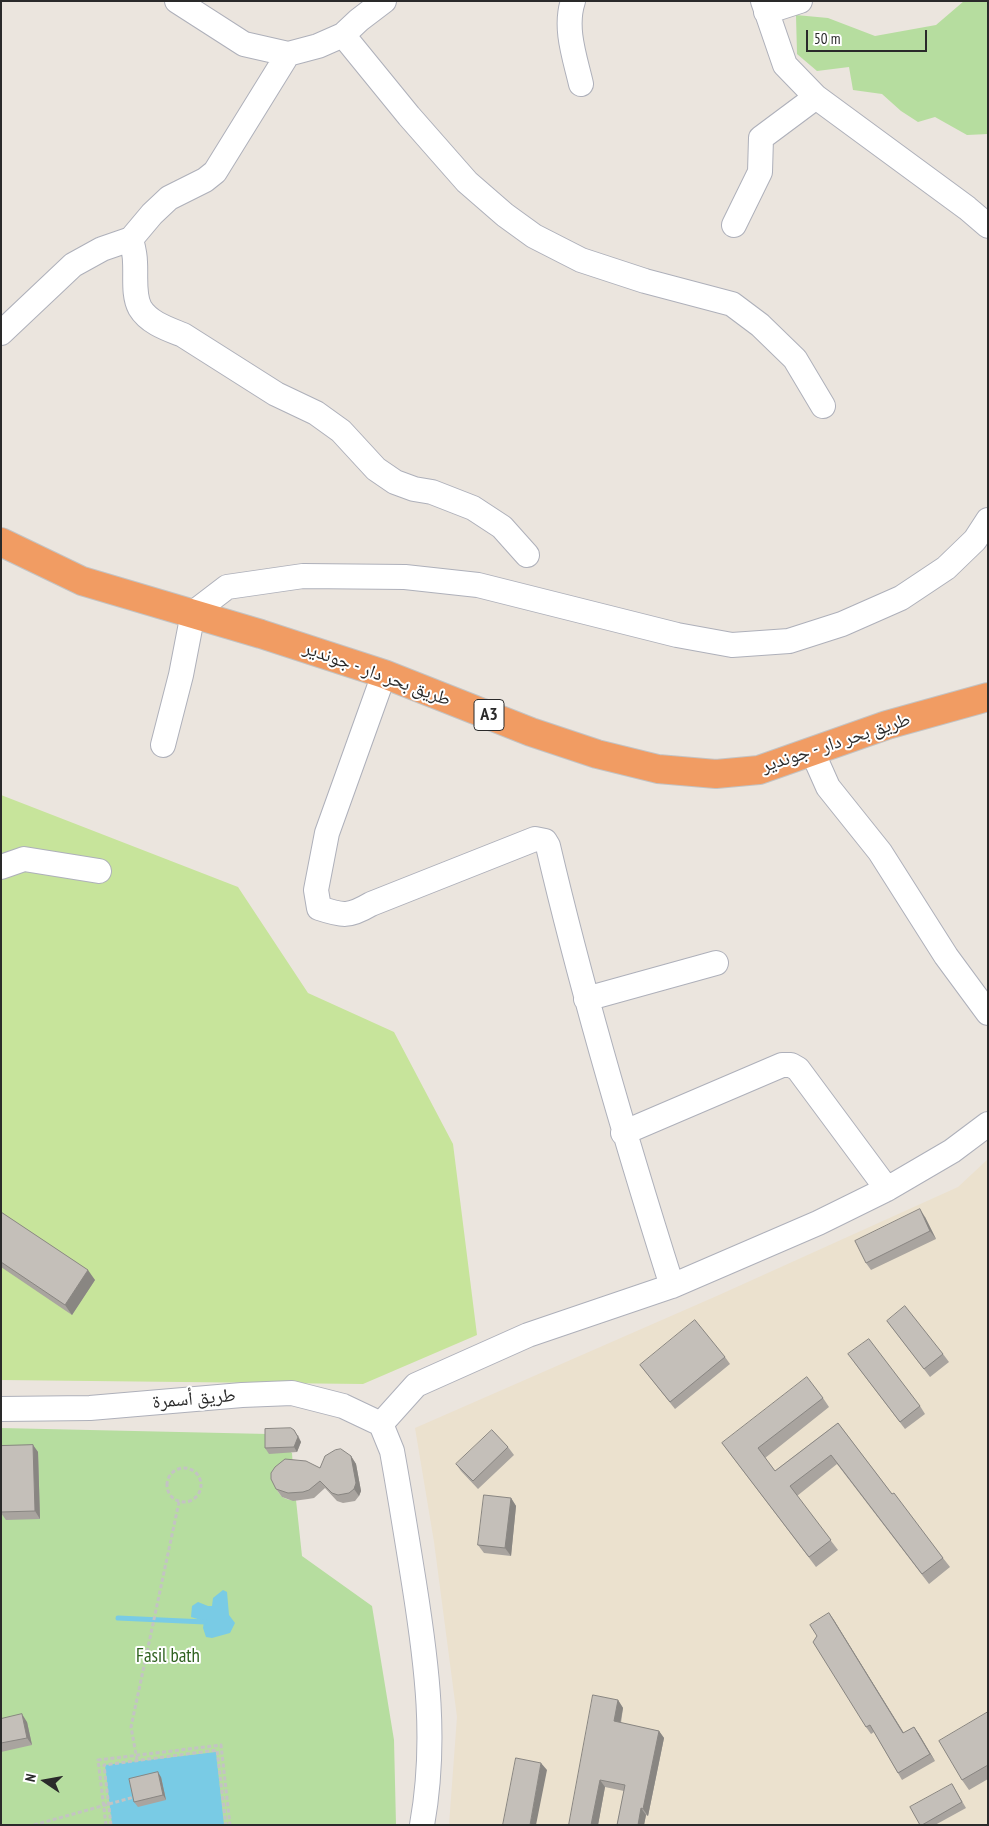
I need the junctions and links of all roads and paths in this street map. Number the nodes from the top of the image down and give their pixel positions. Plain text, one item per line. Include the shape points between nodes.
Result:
1 (177, 1) edge
2 (384, 1) edge
3 (573, 1) edge
4 (800, 1) edge
5 (764, 6) edge
6 (343, 34) junction
7 (288, 54) junction
8 (581, 84) dead end
9 (816, 97) junction
10 (734, 225) dead end
11 (988, 226) edge
12 (131, 239) junction
13 (1, 333) edge
14 (823, 406) dead end
15 (988, 520) edge
16 (1, 542) edge
17 (527, 555) dead end
18 (194, 613) junction
19 (384, 674) junction
20 (988, 697) edge
21 (163, 745) dead end
22 (812, 751) junction
23 (1, 867) edge
24 (99, 870) dead end
25 (716, 963) dead end
26 (586, 999) junction
27 (988, 1013) edge
28 (988, 1124) edge
29 (624, 1133) junction
30 (886, 1189) junction
31 (672, 1286) junction
32 (1, 1409) edge
33 (381, 1424) junction
34 (179, 1502) junction
35 (422, 1636) junction
36 (211, 1746) junction
37 (212, 1751) junction
38 (136, 1755) junction
39 (137, 1760) junction
40 (134, 1797) edge
41 (108, 1804) junction
42 (104, 1805) junction
43 (34, 1825) edge
44 (106, 1825) edge
45 (111, 1825) edge
46 (226, 1825) edge
47 (230, 1825) edge
48 (422, 1825) edge
49 (432, 1825) edge

1 - 7 street via 244,44
2 - 6 street
3 - 8 street via 570,35
4 - 5 street
5 - 9 street via 786,65
6 - 7 street via 318,46
6 - 14 street via 467,182 505,215 534,236 581,260 732,304 796,359
7 - 12 street via 215,172 169,198
9 - 10 street via 761,138 760,172
9 - 11 street
12 - 13 street via 102,249 73,265
12 - 17 street via 140,308 152,321 183,335 276,394 316,413 341,431 376,469 395,482 473,508 502,527
15 - 18 street via 975,540 946,568 901,598 842,624 789,641 732,645 677,635 478,585 405,577 303,576 227,587
16 - 18 highway, طريق بحر دار - جوندير / A3 via 82,581
18 - 19 highway, طريق بحر دار - جوندير / A3
18 - 21 street
19 - 22 highway, طريق بحر دار - جوندير / A3 via 532,732 597,754 658,769 716,774 759,770
19 - 26 street via 327,833 316,890 319,908 344,915 358,912 472,863 541,839 548,846
20 - 22 highway, طريق بحر دار - جوندير / A3 via 887,725
22 - 27 street via 828,787 880,852 946,956
23 - 24 street via 24,859
25 - 26 street
26 - 29 street
28 - 30 street via 952,1151
29 - 30 street via 782,1065 790,1065 798,1069
29 - 31 street
30 - 31 street via 818,1223
31 - 33 street via 528,1335 416,1385
32 - 33 street, طريق أسمرة via 90,1408 292,1393 343,1406
33 - 35 street via 392,1451
34 - 34 path via 169,1494 167,1481 175,1470 189,1468 199,1476 201,1490 193,1500
34 - 38 path via 131,1726
35 - 48 street via 431,1720 427,1798
35 - 49 street via 438,1720
36 - 37 path
36 - 38 path
36 - 47 path via 221,1745
37 - 39 path
37 - 46 path via 217,1750
38 - 39 path
38 - 42 path via 98,1760
39 - 41 path via 104,1765
40 - 41 path
41 - 42 path
41 - 45 path
42 - 43 path
42 - 44 path

